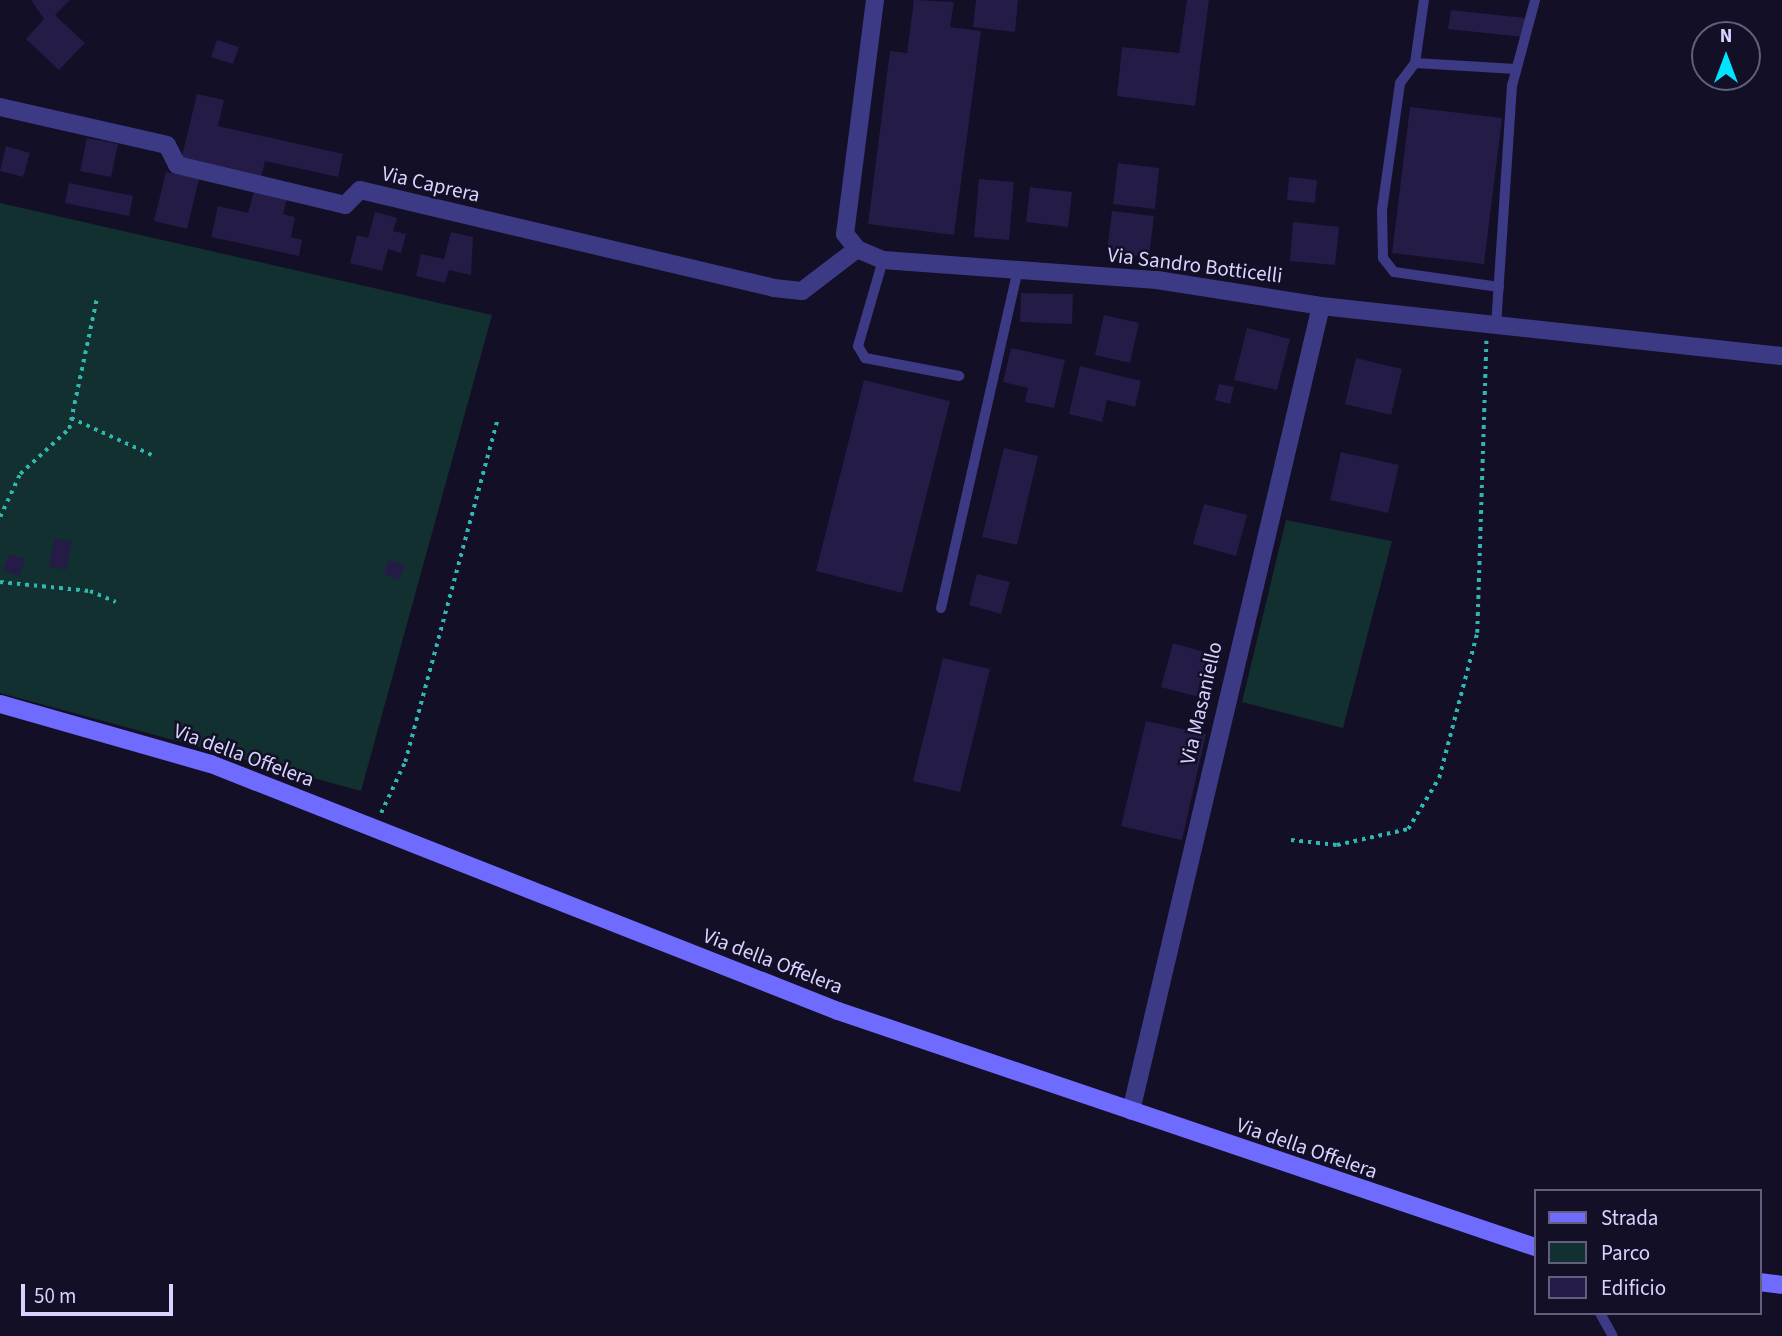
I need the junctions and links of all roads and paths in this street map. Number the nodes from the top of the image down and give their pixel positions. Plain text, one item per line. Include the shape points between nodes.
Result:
1 (875, 0) edge
2 (1424, 0) edge
3 (1535, 0) edge
4 (1415, 63) junction
5 (1516, 69) junction
6 (0, 107) edge
7 (857, 249) junction
8 (883, 260) junction
9 (1018, 270) junction
10 (1499, 287) junction
11 (97, 297) dead end
12 (1321, 306) junction
13 (1492, 326) junction
14 (1782, 356) edge
15 (960, 376) dead end
16 (71, 418) junction
17 (497, 420) dead end
18 (152, 455) dead end
19 (0, 517) edge
20 (0, 582) edge
21 (116, 602) dead end
22 (941, 608) dead end
23 (0, 704) edge
24 (371, 828) junction
25 (1291, 841) dead end
26 (1131, 1111) junction
27 (1534, 1247) edge
28 (1761, 1282) edge
29 (1782, 1285) edge
30 (1601, 1315) edge
31 (1613, 1336) edge

1 - 7 street via 845,234
2 - 4 lane
3 - 5 lane via 1529,42
4 - 5 lane
4 - 10 lane via 1400,83 1382,211 1383,258 1394,272
5 - 10 lane
6 - 7 street, Via Caprera via 167,145 177,165 345,205 360,190 774,288 802,291
7 - 8 street, Via Sandro Botticelli
8 - 9 street, Via Sandro Botticelli
8 - 15 lane via 858,346 865,358
9 - 12 street, Via Sandro Botticelli via 1157,280
9 - 22 lane
10 - 13 lane
11 - 16 path
12 - 13 street, Via Sandro Botticelli
12 - 26 street, Via Masaniello
13 - 14 street, Via Sandro Botticelli
13 - 25 path via 1477,633 1439,778 1408,829 1337,845
16 - 18 path
16 - 19 path via 62,437 20,474
17 - 24 path via 405,762
20 - 21 path via 90,591
23 - 24 street, Via della Offelera via 211,764
24 - 26 street, Via della Offelera via 838,1011
26 - 27 street, Via della Offelera
28 - 29 street
30 - 31 lane

